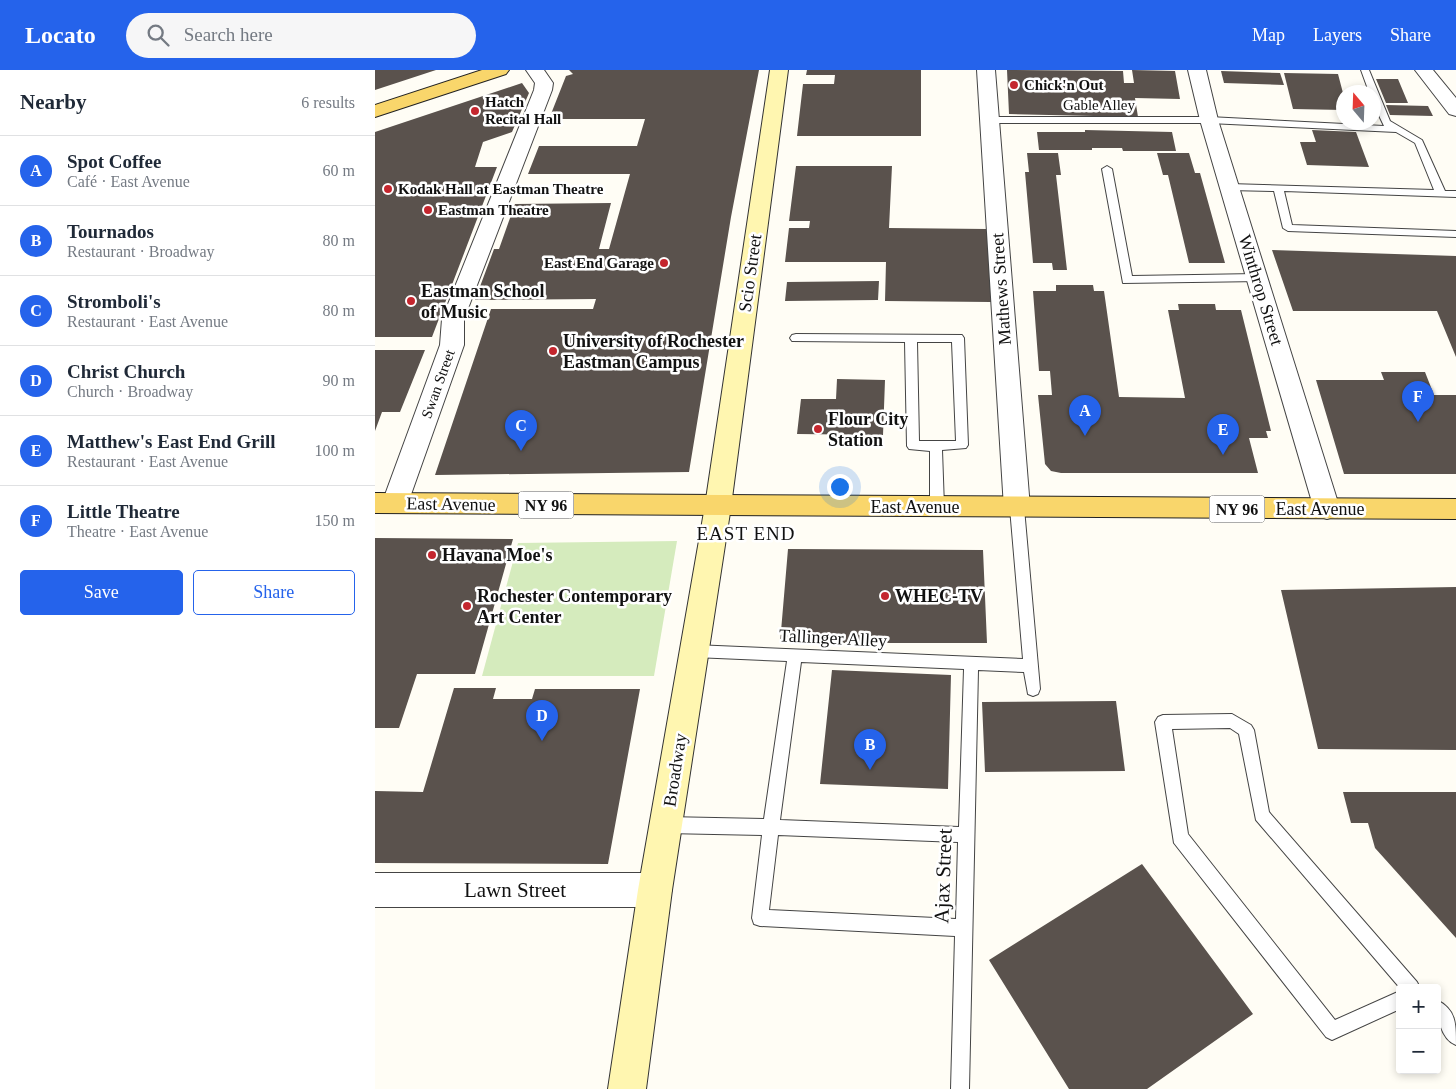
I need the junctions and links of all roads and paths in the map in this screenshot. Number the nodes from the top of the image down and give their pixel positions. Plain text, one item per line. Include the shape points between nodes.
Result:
1 (500, 70) edge
2 (535, 70) edge
3 (779, 70) edge
4 (986, 70) edge
5 (1197, 70) edge
6 (1365, 70) edge
7 (1424, 70) edge
8 (1456, 110) edge
9 (375, 111) edge
10 (989, 120) junction
11 (1209, 120) junction
12 (1396, 129) junction
13 (1107, 169) dead end
14 (1229, 186) junction
15 (1279, 188) junction
16 (1441, 194) junction
17 (1456, 194) edge
18 (1456, 234) edge
19 (1257, 278) junction
20 (796, 338) dead end
21 (911, 338) junction
22 (936, 446) junction
23 (385, 503) edge
24 (718, 506) junction
25 (937, 507) junction
26 (1017, 508) junction
27 (1327, 509) junction
28 (1456, 509) edge
29 (694, 651) junction
30 (795, 655) junction
31 (971, 664) junction
32 (1031, 666) junction
33 (1033, 689) dead end
34 (666, 825) junction
35 (771, 826) junction
36 (966, 835) junction
37 (375, 890) edge
38 (655, 890) junction
39 (964, 928) junction
40 (1408, 984) edge
41 (1396, 1002) edge
42 (1441, 1012) edge
43 (633, 1035) junction
44 (1456, 1036) edge
45 (627, 1089) edge
46 (640, 1089) edge
47 (959, 1089) edge

1 - 9 main road
2 - 23 street, Swan Street via 544,83 543,90 453,319 452,345
3 - 24 street, Scio Street
4 - 10 street, Mathews Street
5 - 11 street, Winthrop Street
6 - 12 lane via 1386,123
7 - 8 street
10 - 11 lane, Gable Alley
10 - 26 street, Mathews Street
11 - 12 lane, Gable Alley
11 - 14 street, Winthrop Street
12 - 16 lane via 1419,142
13 - 19 lane via 1127,280
14 - 15 lane
14 - 19 street, Winthrop Street
15 - 16 lane
15 - 18 lane via 1288,228
16 - 17 lane
19 - 27 street, Winthrop Street
20 - 21 lane
21 - 22 lane via 913,446
21 - 22 lane via 959,338 962,446
22 - 25 lane
23 - 24 main road, East Avenue / NY 96
24 - 25 main road, East Avenue / NY 96
24 - 29 street, Broadway
25 - 26 main road, East Avenue / NY 96
26 - 27 main road, East Avenue / NY 96
26 - 32 lane
27 - 28 main road, East Avenue / NY 96
29 - 30 lane, Tallinger Alley
29 - 34 street, Broadway
30 - 31 lane, Tallinger Alley
30 - 35 lane
31 - 32 lane, Tallinger Alley
31 - 36 lane, Ajax Street
32 - 33 lane
34 - 35 lane
34 - 38 street, Broadway
35 - 36 lane
35 - 39 lane via 760,918
36 - 39 lane, Ajax Street
37 - 38 street, Lawn Street
38 - 43 street, Broadway
39 - 47 lane, Ajax Street
40 - 41 lane via 1262,815 1246,730 1232,722 1163,722 1179,836 1332,1031
42 - 44 lane via 1446,1015
43 - 45 street, Broadway
43 - 46 street, Broadway

